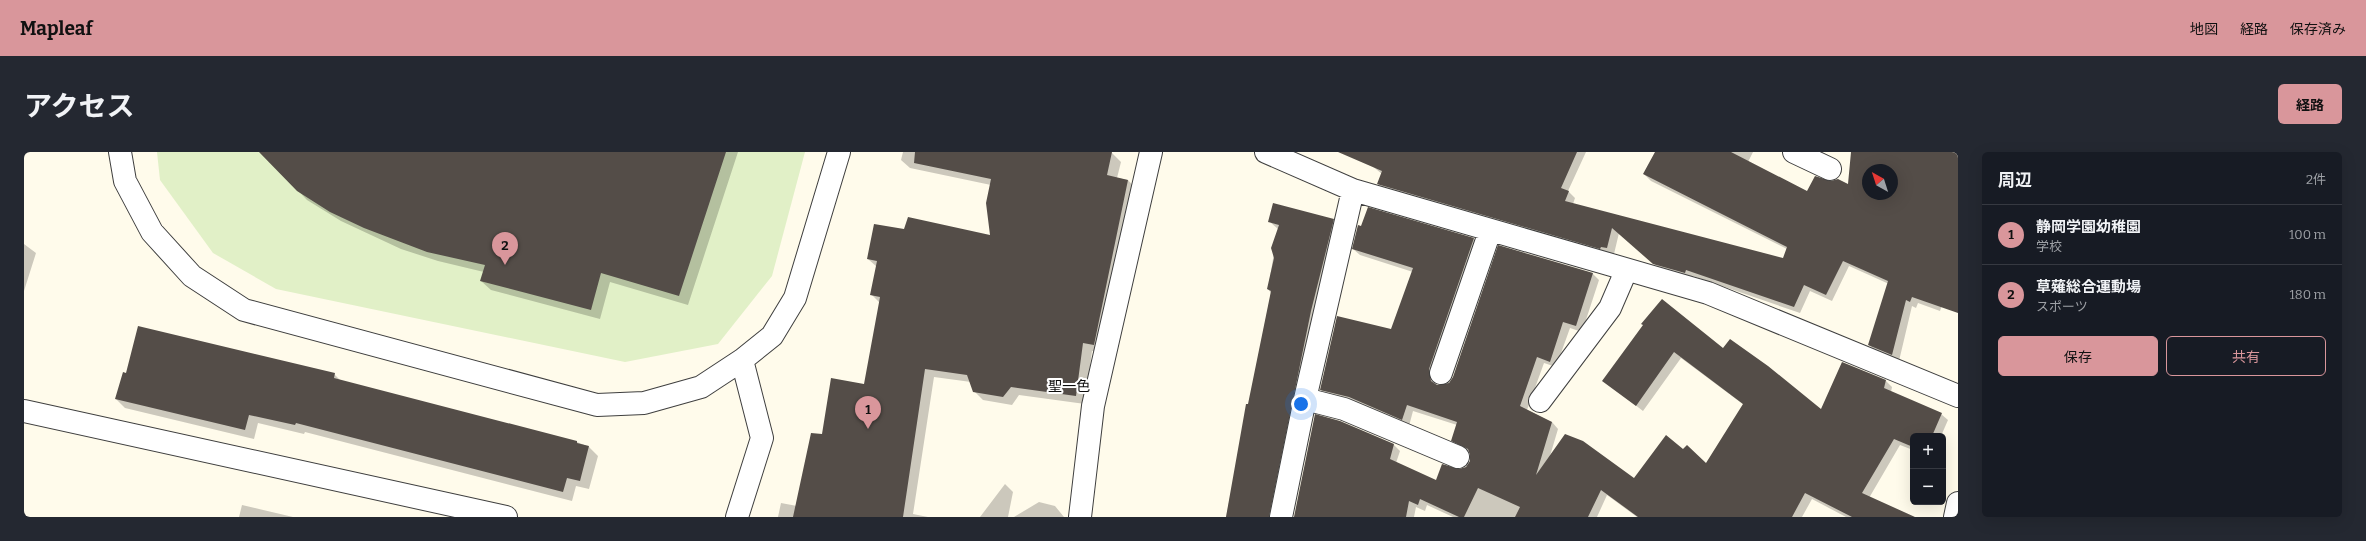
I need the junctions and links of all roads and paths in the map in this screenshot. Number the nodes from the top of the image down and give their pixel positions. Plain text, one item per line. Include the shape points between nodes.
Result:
1 (120, 152) edge
2 (839, 152) edge
3 (1150, 152) edge
4 (1266, 152) edge
5 (1794, 152) edge
6 (1830, 169) dead end
7 (1353, 190) junction
8 (1490, 231) junction
9 (1626, 271) junction
10 (742, 360) junction
11 (1441, 373) dead end
12 (1958, 396) edge
13 (1305, 400) junction
14 (1540, 401) dead end
15 (24, 411) edge
16 (1458, 457) dead end
17 (1958, 502) edge
18 (506, 517) edge
19 (737, 517) edge
20 (1080, 517) edge
21 (1281, 517) edge
22 (1955, 517) edge

1 - 10 street via 125,181 152,232 192,276 244,310 597,405 644,403 701,387
2 - 10 street via 795,298 772,336
3 - 20 street via 1093,406
4 - 7 street
5 - 6 street
7 - 8 street
7 - 13 street
8 - 9 street
8 - 11 street
9 - 12 street via 1708,294
9 - 14 street via 1610,308
10 - 19 street via 762,438
13 - 16 street via 1344,409
13 - 21 street
15 - 18 street
17 - 22 street

